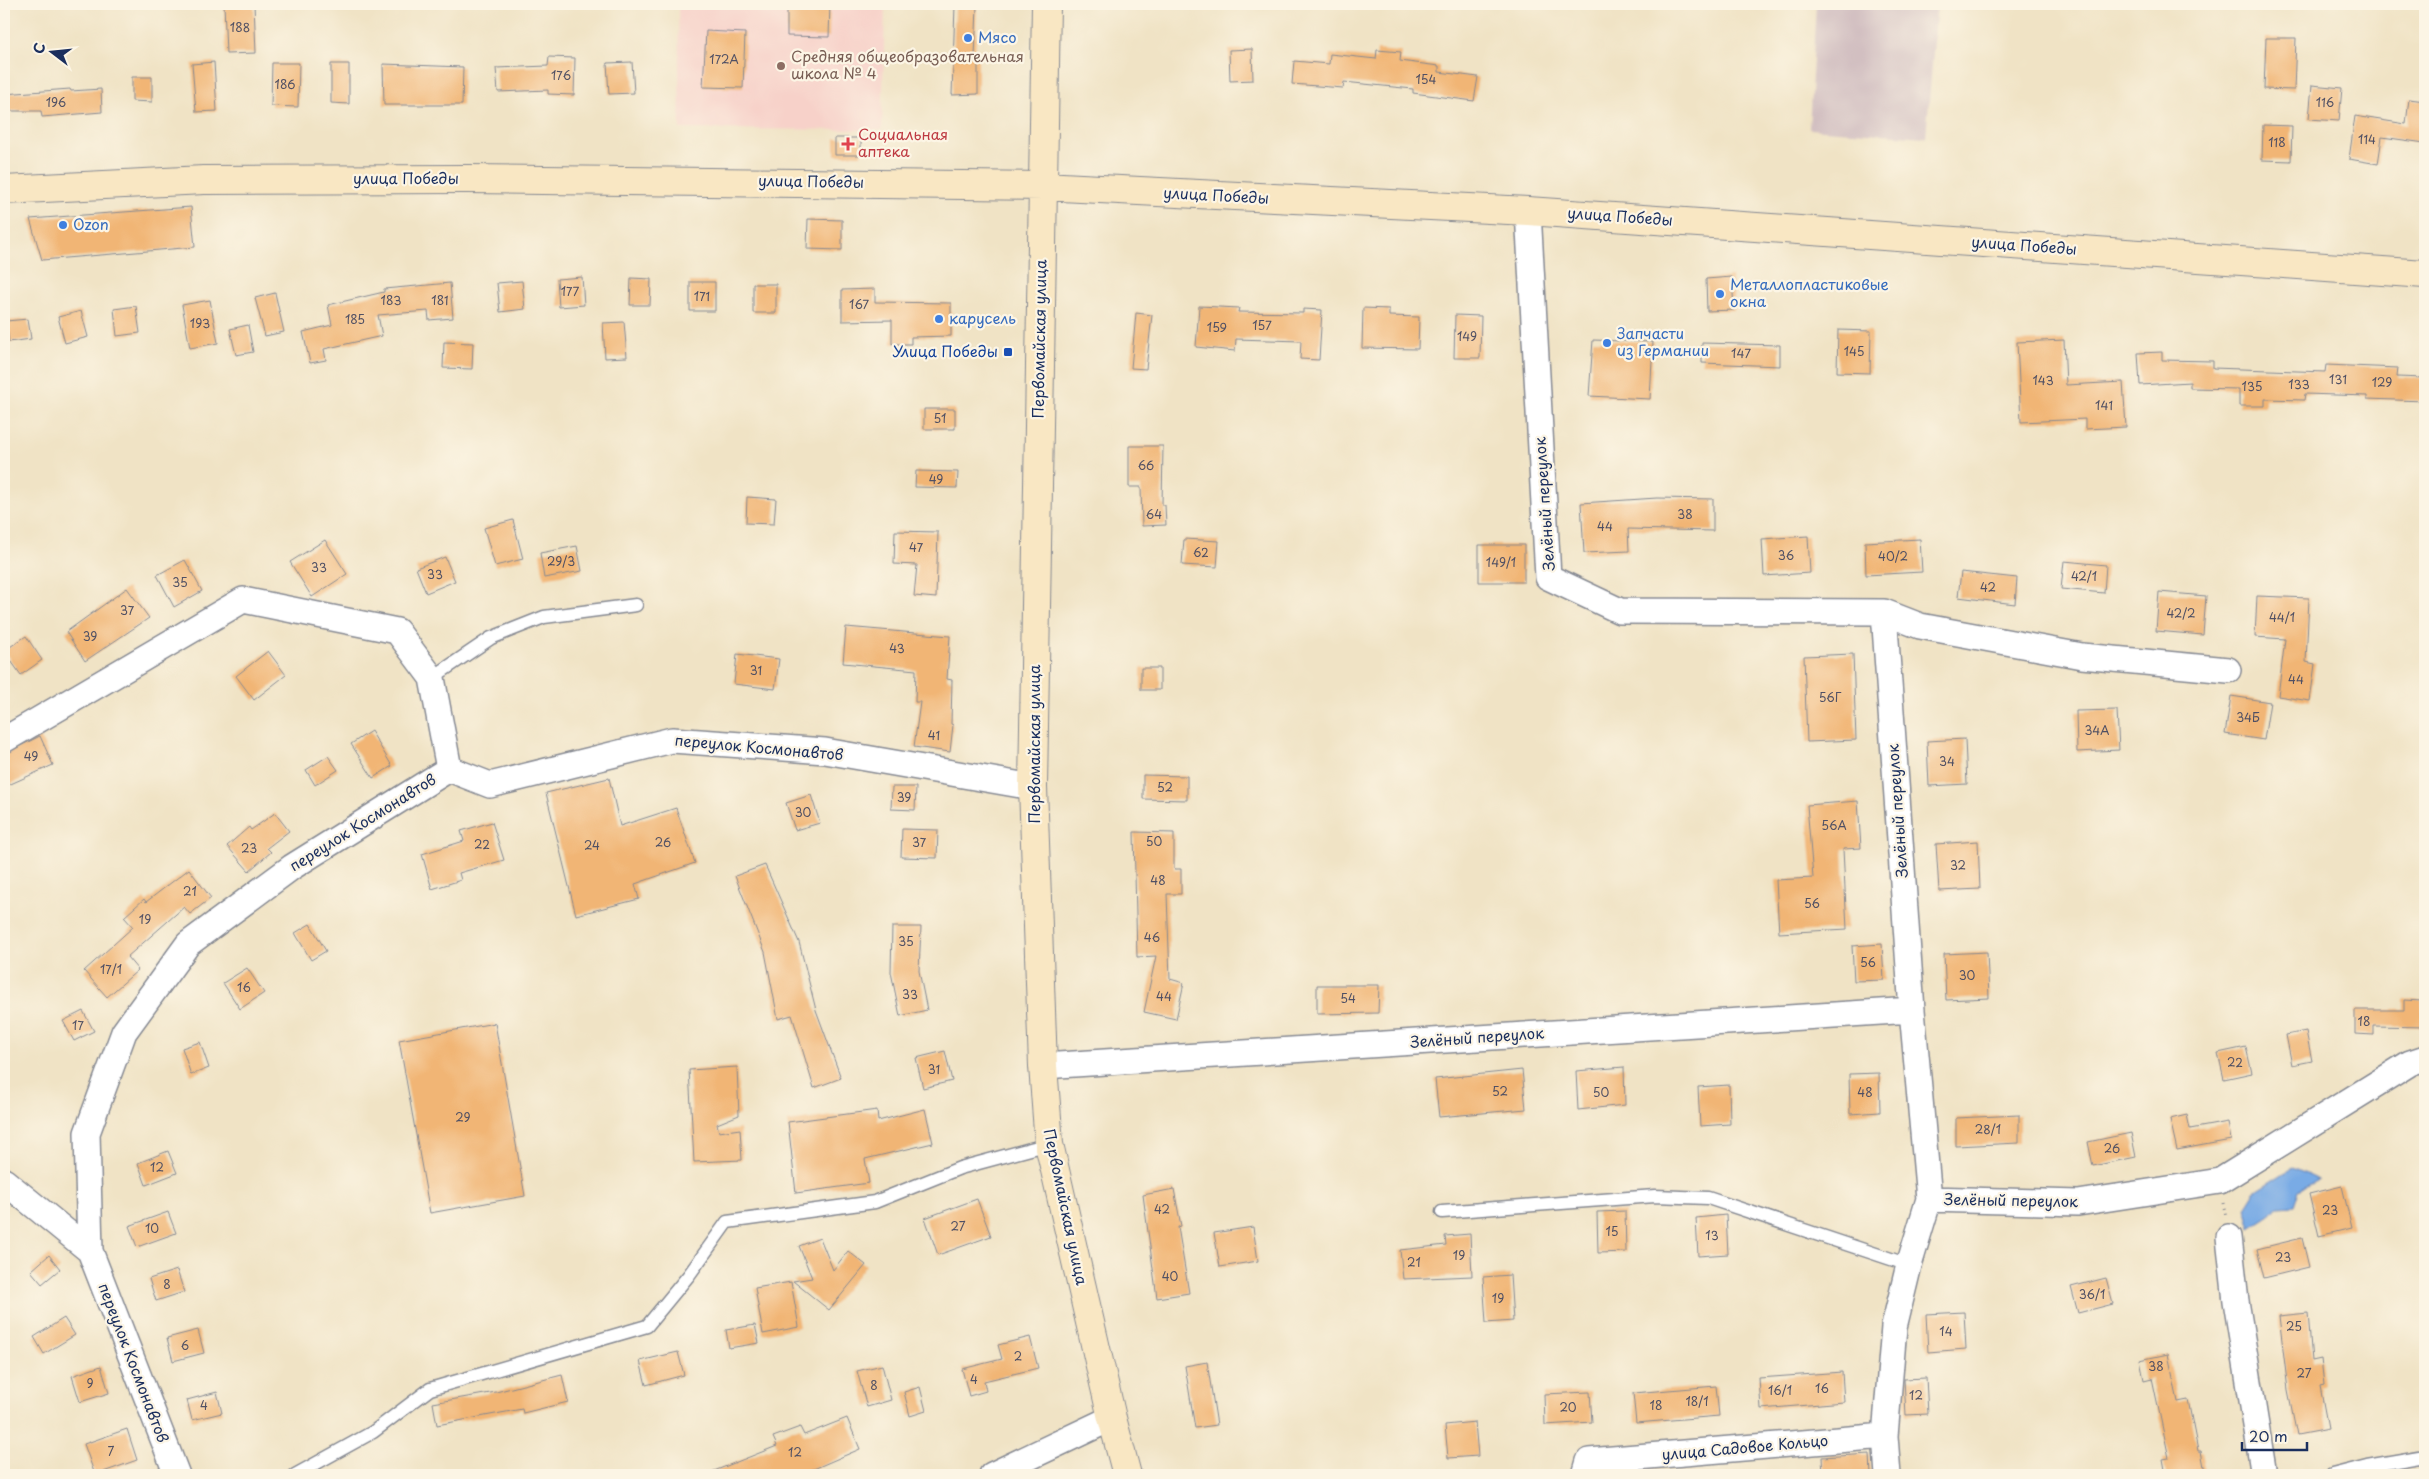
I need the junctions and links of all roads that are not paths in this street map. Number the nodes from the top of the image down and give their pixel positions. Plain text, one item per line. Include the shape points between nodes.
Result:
1 (1046, 4) edge
2 (1042, 186) junction
3 (4, 190) edge
4 (1528, 211) junction
5 (2425, 274) edge
6 (636, 605) dead end
7 (1884, 612) junction
8 (2228, 670) dead end
9 (432, 678) junction
10 (4, 740) edge
11 (449, 769) junction
12 (1033, 787) junction
13 (1912, 1010) junction
14 (2425, 1058) edge
15 (1043, 1066) junction
16 (1049, 1144) junction
17 (4, 1181) edge
18 (1929, 1199) junction
19 (1442, 1212) dead end
20 (2229, 1237) dead end
21 (90, 1251) junction
22 (1909, 1265) junction
23 (1112, 1418) junction
24 (1885, 1436) junction
25 (2425, 1456) edge
26 (177, 1475) edge
27 (295, 1475) edge
28 (992, 1475) edge
29 (1128, 1475) edge
30 (1586, 1475) edge
31 (1888, 1475) edge
32 (2264, 1475) edge
33 (2332, 1475) edge

1 - 2 street, Первомайская улица
2 - 3 street, улица Победы via 389,179 204,180
2 - 4 street, улица Победы
2 - 12 street, Первомайская улица
4 - 5 street, улица Победы
4 - 7 street, Зелёный переулок via 1548,576 1620,612
6 - 9 lane via 544,617 491,638
7 - 8 street, Зелёный переулок via 1920,626 2082,656
7 - 13 street, Зелёный переулок
9 - 10 street via 397,631 242,600
9 - 11 street
11 - 12 street, переулок Космонавтов via 490,785 672,740 825,751
11 - 21 street, переулок Космонавтов via 292,867 188,944 124,1032 87,1133
12 - 15 street, Первомайская улица
13 - 15 street, Зелёный переулок
13 - 18 street, Зелёный переулок
14 - 18 street, Зелёный переулок via 2410,1063 2221,1190 2078,1203
15 - 16 street, Первомайская улица
16 - 23 street, Первомайская улица
16 - 27 lane via 960,1168 875,1202 727,1222 647,1326 430,1389 373,1432
17 - 21 street, переулок Космонавтов
18 - 22 street
19 - 22 lane via 1655,1196 1708,1198
20 - 32 street
21 - 26 street, переулок Космонавтов
22 - 24 street via 1894,1327
23 - 28 street
23 - 29 street, Первомайская улица
24 - 30 street, улица Садовое Кольцо via 1589,1461
24 - 31 street
25 - 33 lane

